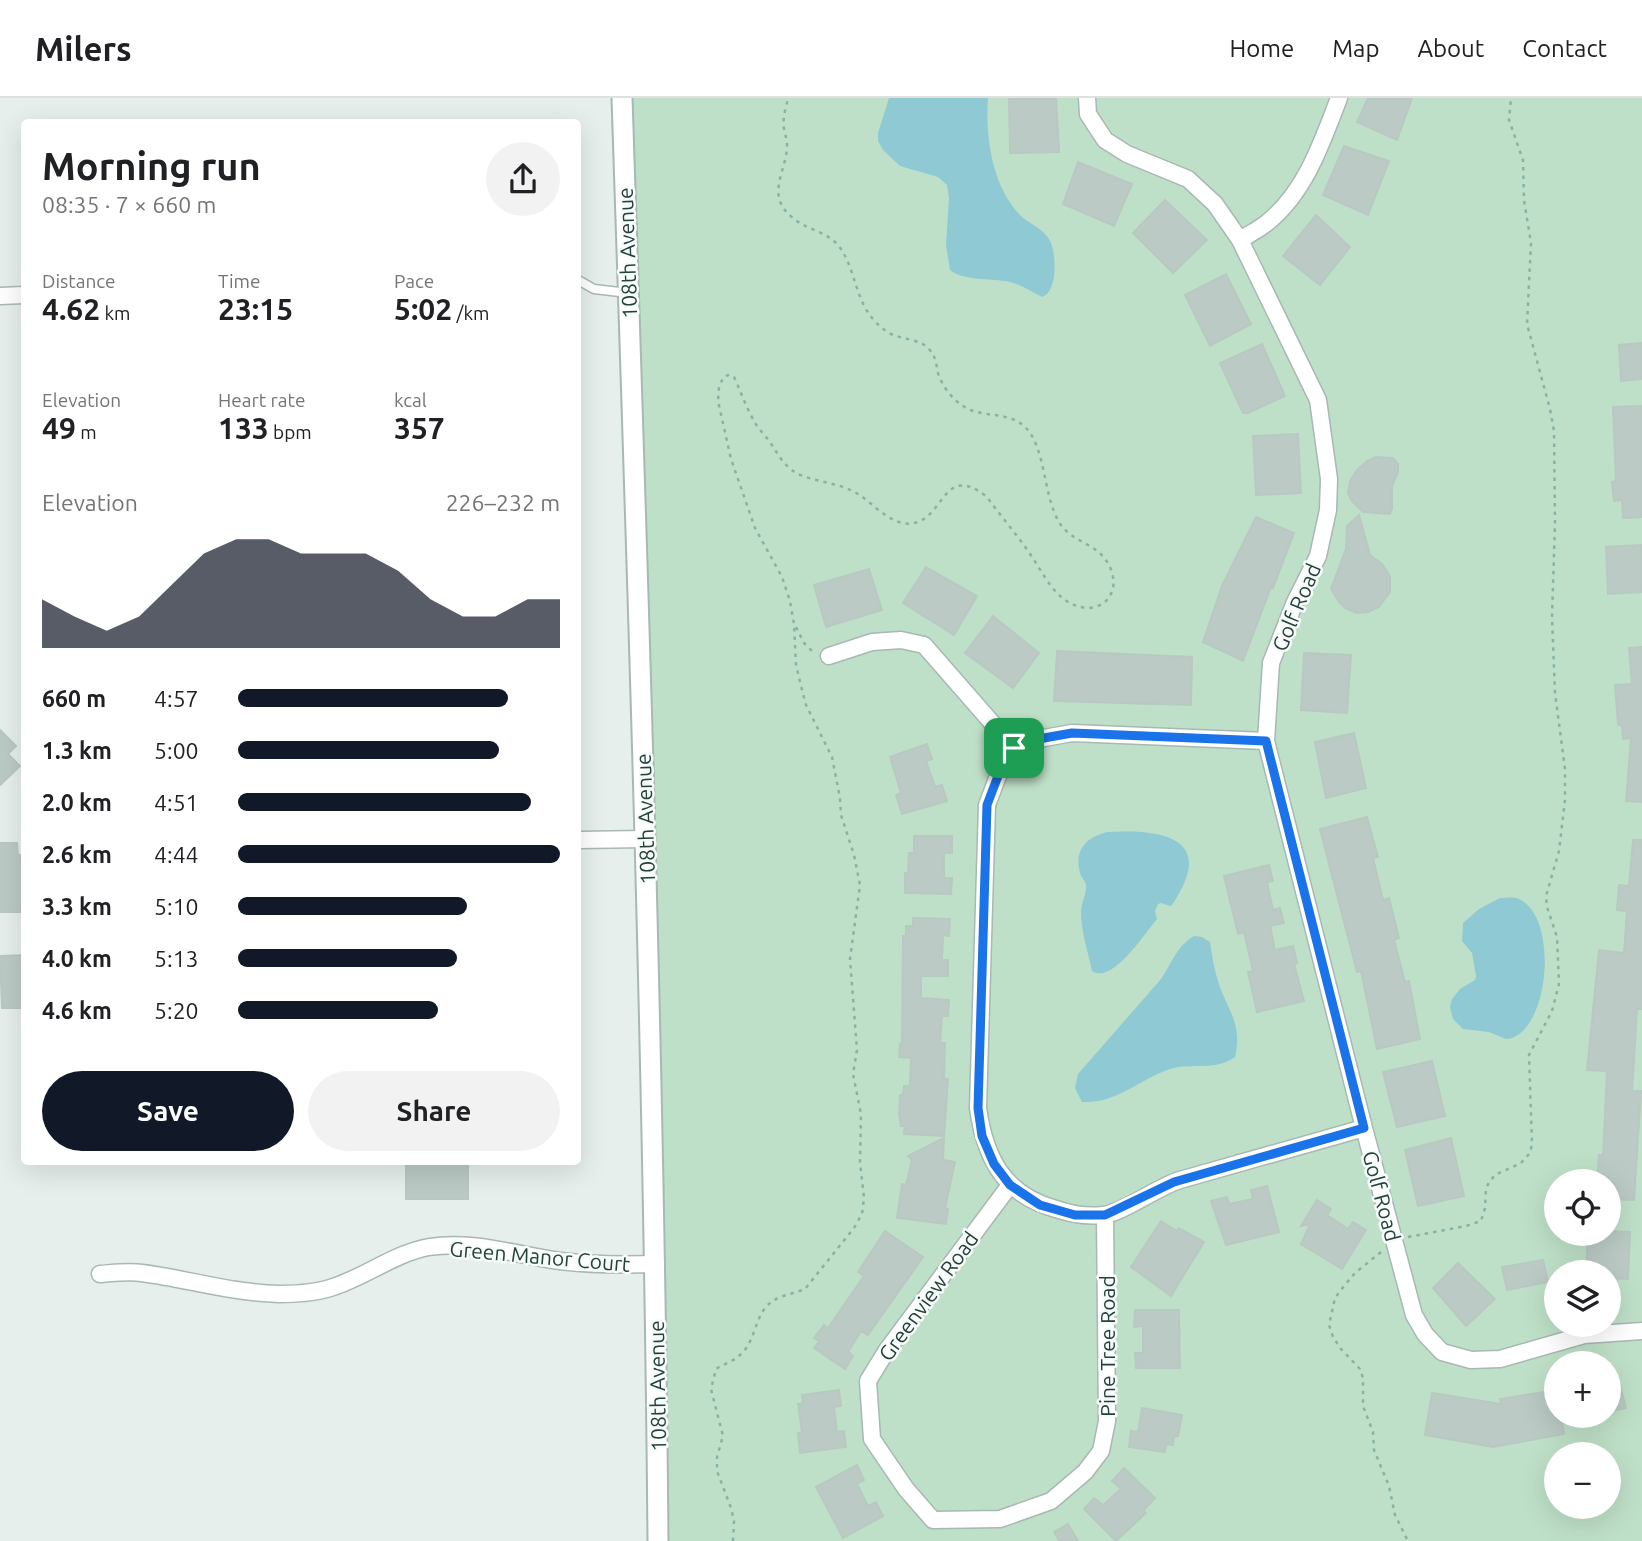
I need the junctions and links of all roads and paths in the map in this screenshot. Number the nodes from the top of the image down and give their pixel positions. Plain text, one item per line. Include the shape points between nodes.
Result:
1 (622, 98) edge
2 (788, 98) edge
3 (1087, 98) edge
4 (1339, 98) edge
5 (1511, 98) edge
6 (1240, 240) junction
7 (581, 281) edge
8 (628, 293) junction
9 (21, 295) edge
10 (0, 296) edge
11 (794, 624) junction
12 (829, 656) joint
13 (1266, 741) junction
14 (1014, 748) junction
15 (645, 839) junction
16 (581, 840) edge
17 (1364, 1128) junction
18 (1010, 1185) junction
19 (1105, 1215) junction
20 (1395, 1243) junction
21 (656, 1264) junction
22 (100, 1274) dead end
23 (1642, 1331) edge
24 (933, 1520) joint
25 (659, 1541) edge
26 (733, 1541) edge
27 (1408, 1541) edge

1 - 8 street, 108th Avenue
2 - 11 path via 783,127 786,158 778,181 785,211 831,237 850,268 858,297 873,318 887,332 927,346 947,392 964,408 1010,417 1026,427 1036,442 1045,487 1060,524 1091,545 1105,559 1113,577 1112,593 1103,604 1075,606 1057,595 987,497 975,488 950,489 925,518 902,523 844,486 794,472 759,430 734,377 728,375 719,387 721,419 755,528 782,577
3 - 6 street, Golf Road via 1088,114 1105,139 1127,154 1188,179 1215,204
4 - 6 street via 1318,153 1293,197 1268,223
5 - 20 path via 1509,120 1523,160 1531,243 1527,324 1554,431 1552,617 1565,800 1559,851 1546,896 1557,937 1559,984 1552,1011 1529,1055 1530,1153 1489,1181 1480,1221
6 - 13 street, Golf Road via 1318,400 1329,479 1318,556 1271,663
7 - 8 lane via 594,289
8 - 15 street, 108th Avenue
9 - 10 street
11 - 12 path via 814,653
11 - 26 path via 801,686 832,757 841,815 860,885 850,958 857,1051 853,1074 861,1114 864,1198 854,1228 804,1289 772,1301 748,1347 716,1368 711,1389 723,1436 717,1471 734,1521
12 - 14 street via 872,642 901,640 924,645
13 - 14 street via 1072,733
13 - 17 street, Golf Road
14 - 18 street via 987,805 978,1108 982,1136
15 - 16 street
15 - 21 street, 108th Avenue
17 - 19 street via 1174,1182
17 - 20 street, Golf Road
18 - 19 street via 1040,1205 1075,1215
18 - 24 street, Greenview Road via 868,1381 872,1439
19 - 24 street, Pine Tree Road via 1107,1421 1101,1451 1085,1472 1051,1501 1000,1519
20 - 23 street, Golf Road via 1414,1315 1442,1352 1471,1360 1500,1359 1584,1335
20 - 27 path via 1367,1262 1344,1286 1335,1298 1329,1325 1341,1349 1360,1368 1374,1450
21 - 22 street, Green Manor Court via 600,1265 488,1247 429,1247 335,1287 277,1294 140,1273
21 - 25 street, 108th Avenue

